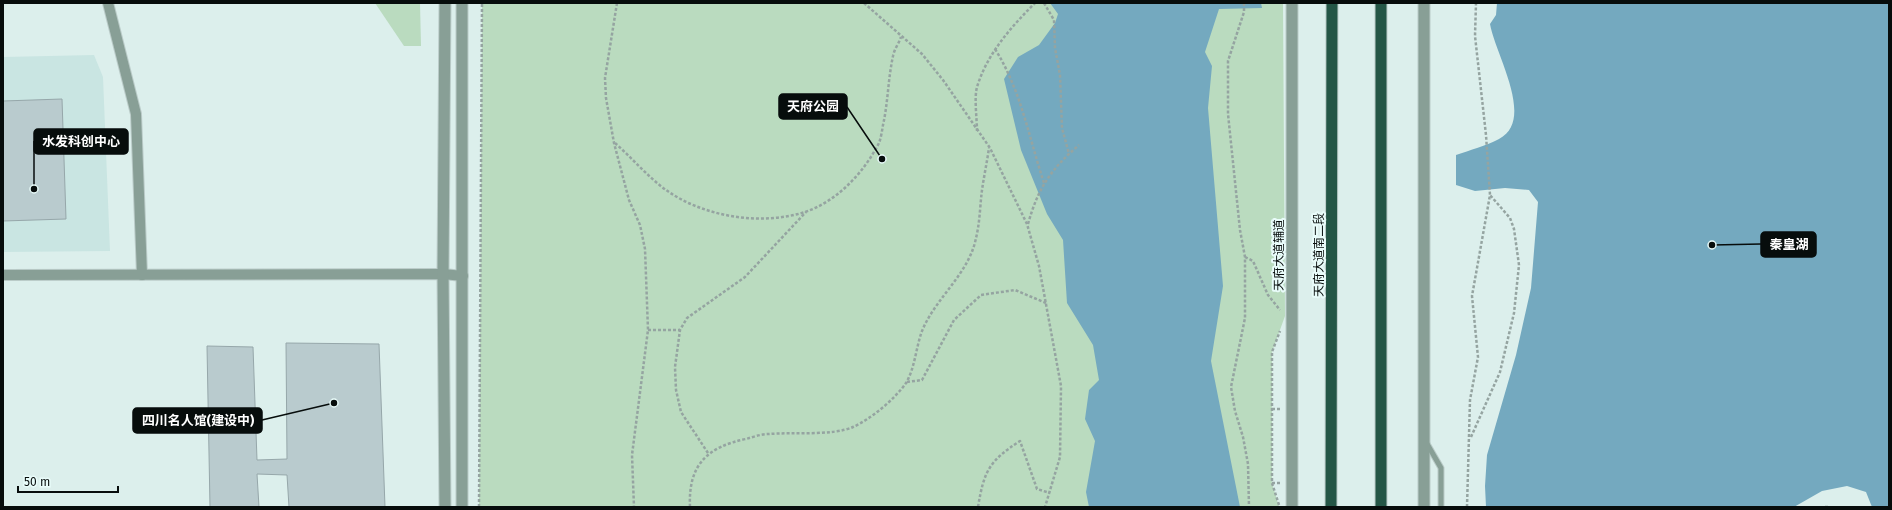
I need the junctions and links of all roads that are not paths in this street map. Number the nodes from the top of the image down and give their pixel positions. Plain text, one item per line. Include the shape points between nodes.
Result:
1 (108, 3) edge
2 (445, 3) edge
3 (462, 3) edge
4 (1292, 3) edge
5 (1332, 3) edge
6 (1381, 3) edge
7 (1424, 3) edge
8 (142, 274) junction
9 (443, 274) junction
10 (3, 275) edge
11 (463, 276) junction
12 (1424, 439) junction
13 (445, 507) edge
14 (462, 507) edge
15 (1292, 507) edge
16 (1331, 507) edge
17 (1381, 507) edge
18 (1424, 507) edge
19 (1441, 507) edge

1 - 8 street via 136,114
2 - 9 street
3 - 11 street
4 - 15 street, 天府大道辅道
5 - 16 highway, 天府大道南二段
6 - 17 highway
7 - 12 street
8 - 9 street
8 - 10 street
9 - 11 street
9 - 13 street
11 - 14 street
12 - 18 street
12 - 19 lane via 1441,468

